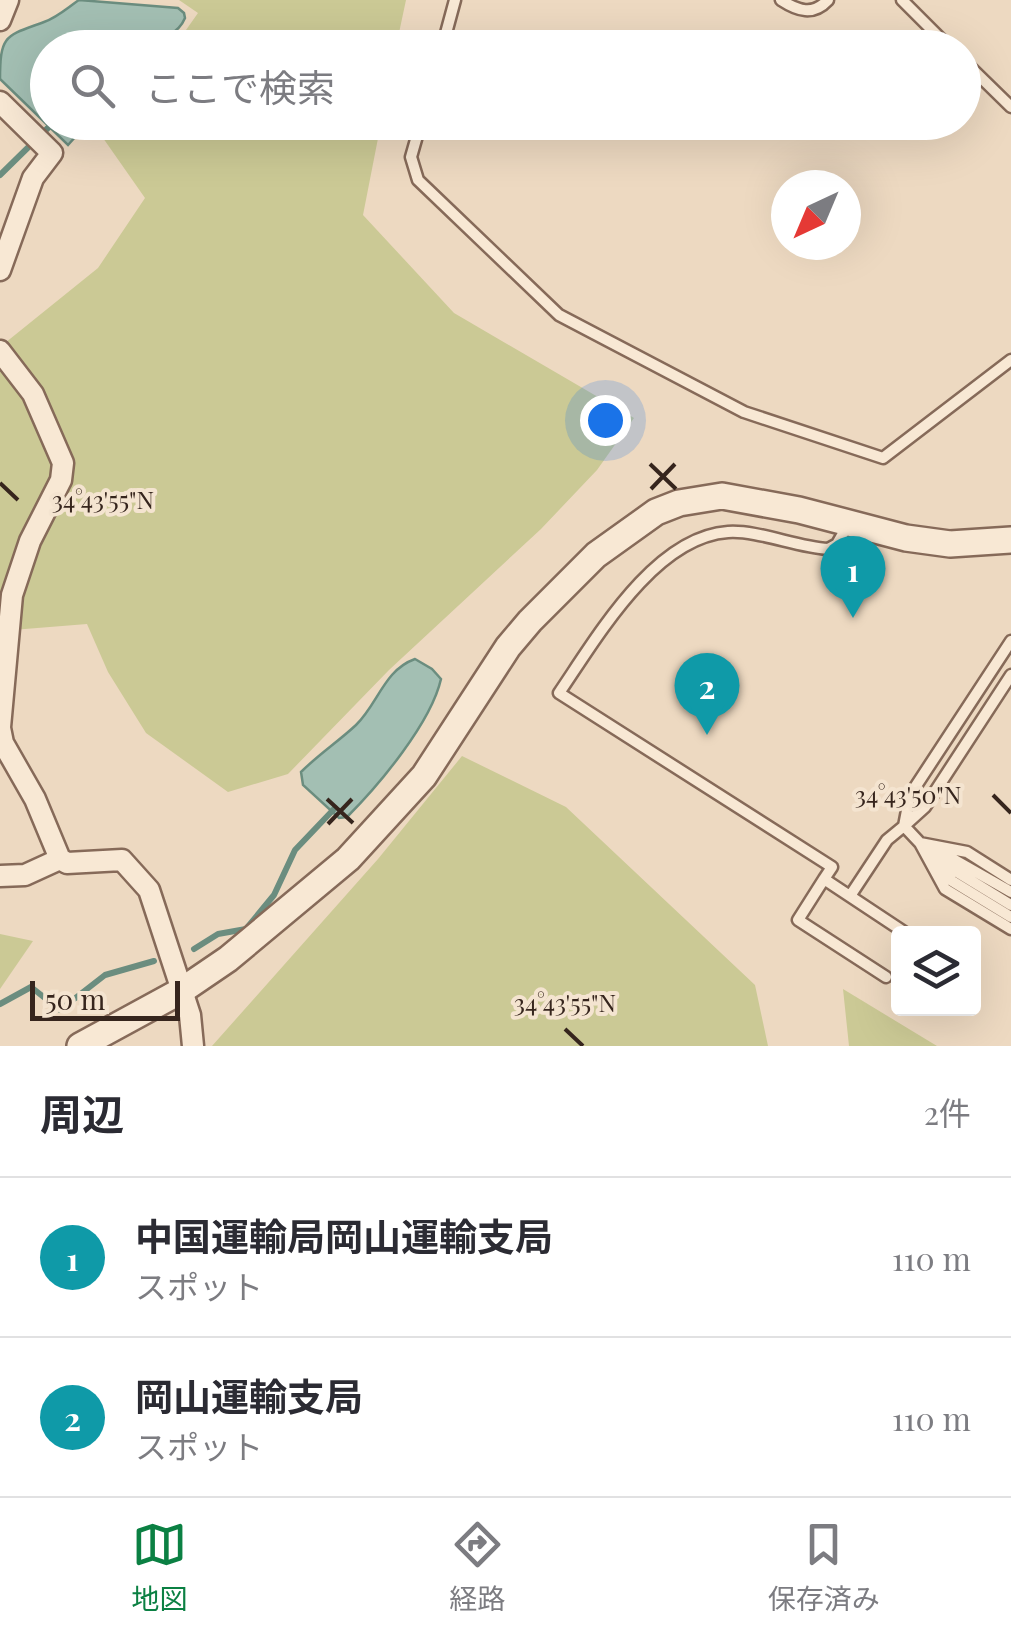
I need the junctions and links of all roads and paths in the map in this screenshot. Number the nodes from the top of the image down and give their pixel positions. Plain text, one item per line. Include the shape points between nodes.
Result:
1 (8, 0) edge
2 (455, 0) edge
3 (781, 0) edge
4 (828, 0) edge
5 (902, 0) edge
6 (0, 20) edge
7 (447, 30) edge
8 (932, 30) edge
9 (981, 77) edge
10 (0, 102) edge
11 (1011, 107) edge
12 (30, 131) edge
13 (39, 140) edge
14 (415, 140) edge
15 (1, 259) edge
16 (0, 351) edge
17 (1011, 360) edge
18 (849, 524) junction
19 (1011, 540) edge
20 (1011, 641) edge
21 (1011, 674) edge
22 (1, 736) edge
23 (904, 826) junction
24 (920, 843) junction
25 (60, 859) junction
26 (0, 876) edge
27 (824, 880) junction
28 (1011, 880) edge
29 (1011, 892) edge
30 (850, 896) junction
31 (1011, 905) edge
32 (1011, 917) edge
33 (895, 926) edge
34 (1011, 929) edge
35 (886, 977) dead end
36 (181, 992) junction
37 (80, 1046) edge
38 (193, 1046) edge

1 - 6 street
2 - 7 lane
3 - 4 lane via 805,11
5 - 8 lane
9 - 11 lane
10 - 12 street
13 - 15 street via 52,153 33,178
14 - 17 lane via 411,157 418,180 559,316 744,412 883,458
16 - 22 street via 33,394 63,463 12,595
18 - 19 street via 950,544
18 - 27 lane via 828,549 730,531 700,538 636,586 558,693 832,867
18 - 36 street via 722,496 679,503 636,524 530,621 424,776 361,845 302,900
20 - 23 lane via 910,796
21 - 23 lane via 925,806
22 - 25 street
23 - 24 lane
23 - 30 lane
24 - 28 lane via 967,852
24 - 29 lane
24 - 31 lane
24 - 32 lane via 952,881
24 - 34 lane via 945,888
25 - 26 street via 26,875
25 - 36 street via 122,860 140,876
27 - 30 lane
27 - 35 lane via 798,920
30 - 33 lane
36 - 37 street
36 - 38 street

